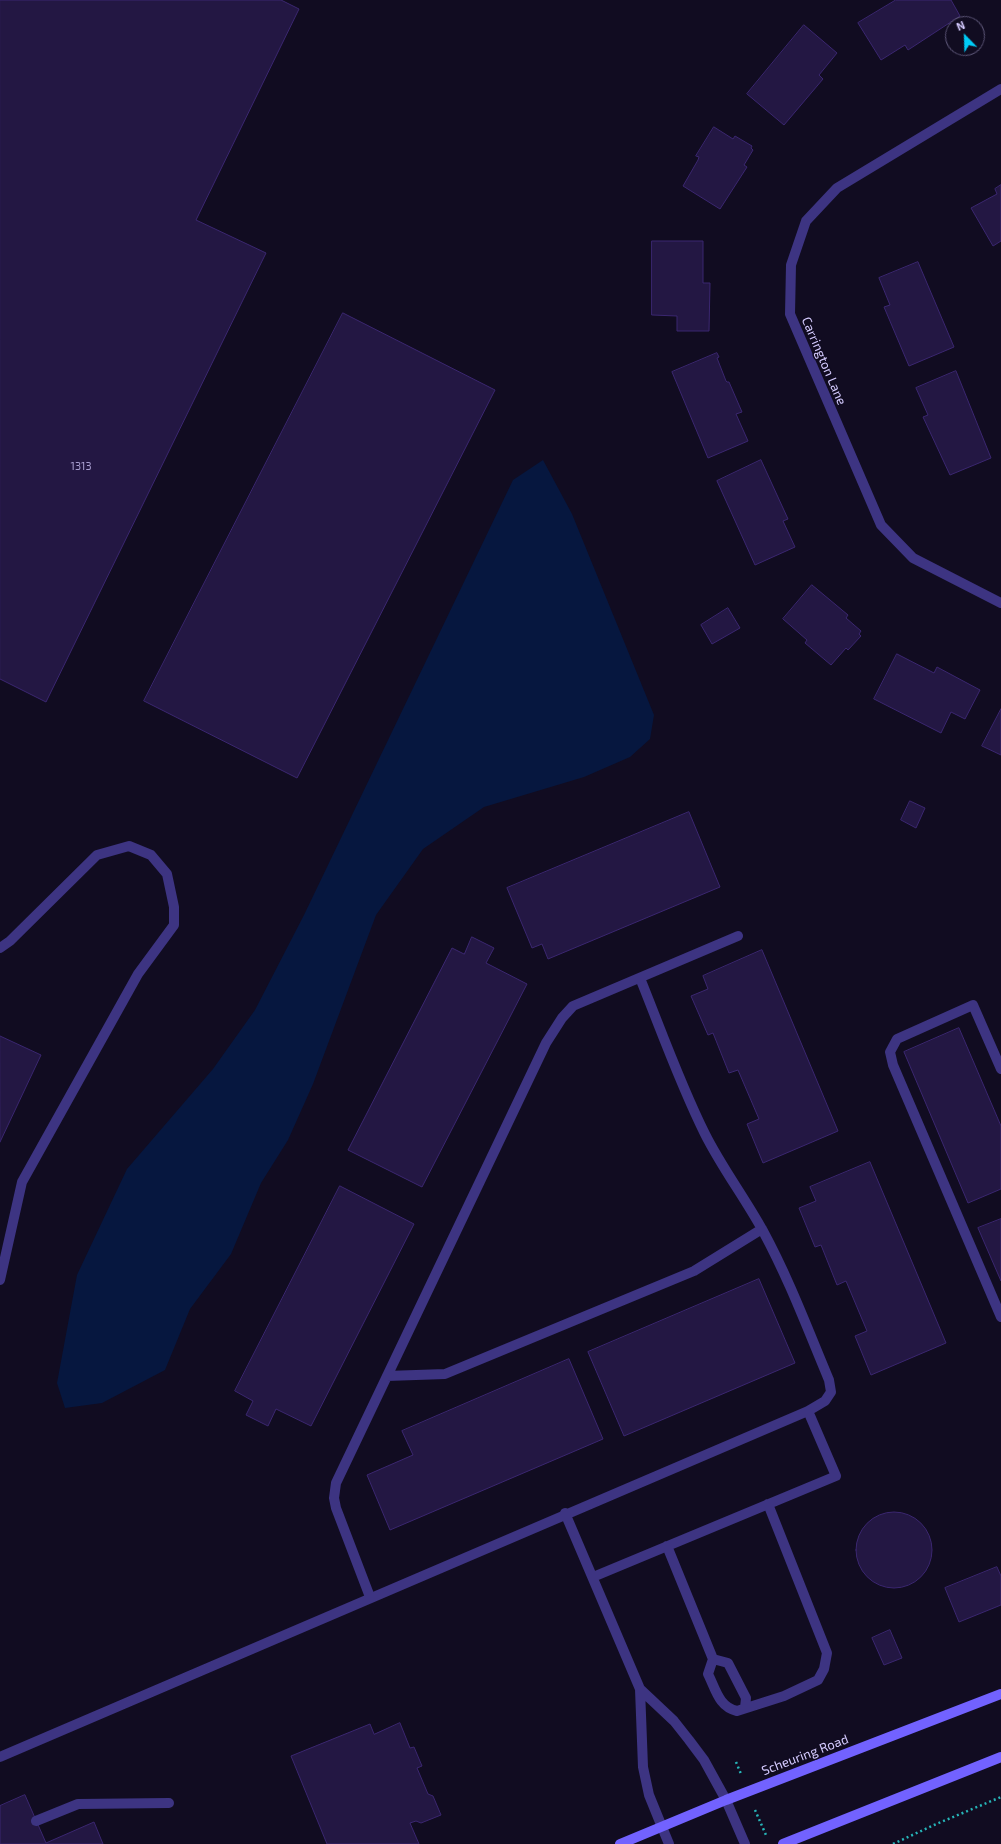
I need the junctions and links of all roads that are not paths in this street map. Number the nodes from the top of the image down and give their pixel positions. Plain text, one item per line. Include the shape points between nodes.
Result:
1 (1001, 89) edge
2 (1001, 603) edge
3 (738, 936) dead end
4 (0, 948) edge
5 (640, 978) junction
6 (1001, 1069) edge
7 (762, 1229) junction
8 (0, 1280) edge
9 (1001, 1317) edge
10 (387, 1376) junction
11 (808, 1411) junction
12 (768, 1504) junction
13 (566, 1513) junction
14 (667, 1546) junction
15 (592, 1577) junction
16 (370, 1597) junction
17 (713, 1659) junction
18 (640, 1689) junction
19 (1001, 1694) edge
20 (745, 1708) junction
21 (0, 1757) edge
22 (1001, 1757) edge
23 (726, 1800) junction
24 (169, 1803) dead end
25 (36, 1821) dead end
26 (662, 1827) junction
27 (620, 1844) edge
28 (670, 1844) edge
29 (745, 1844) edge
30 (783, 1844) edge

1 - 2 street, Carrington Lane via 837,188 806,221 791,264 790,314 881,525 913,558
3 - 5 street
4 - 8 street via 96,855 129,846 151,855 167,874 174,907 174,925 138,974 22,1182
5 - 7 street via 706,1136
5 - 10 street via 574,1006 562,1018 546,1043
6 - 9 street via 973,1006 897,1039 890,1052 892,1065
7 - 10 street via 694,1271 445,1374
7 - 11 street via 788,1281 829,1380 831,1392 825,1401
10 - 16 street via 336,1483 334,1498
11 - 12 street via 836,1476
11 - 13 street
12 - 14 street
12 - 20 street via 827,1653 824,1669 818,1680 784,1696
13 - 15 street
13 - 16 street
14 - 15 street
14 - 17 street
15 - 18 street
16 - 21 street
17 - 20 street via 728,1663 746,1698
17 - 20 street via 708,1674 722,1704 737,1711
18 - 23 street via 674,1721 689,1740 704,1760
18 - 26 street via 643,1767 649,1795
19 - 23 main road, Scheuring Road
22 - 30 main road
23 - 26 main road, Scheuring Road
23 - 29 street
24 - 25 street via 78,1804
26 - 27 main road, Scheuring Road
26 - 28 street

